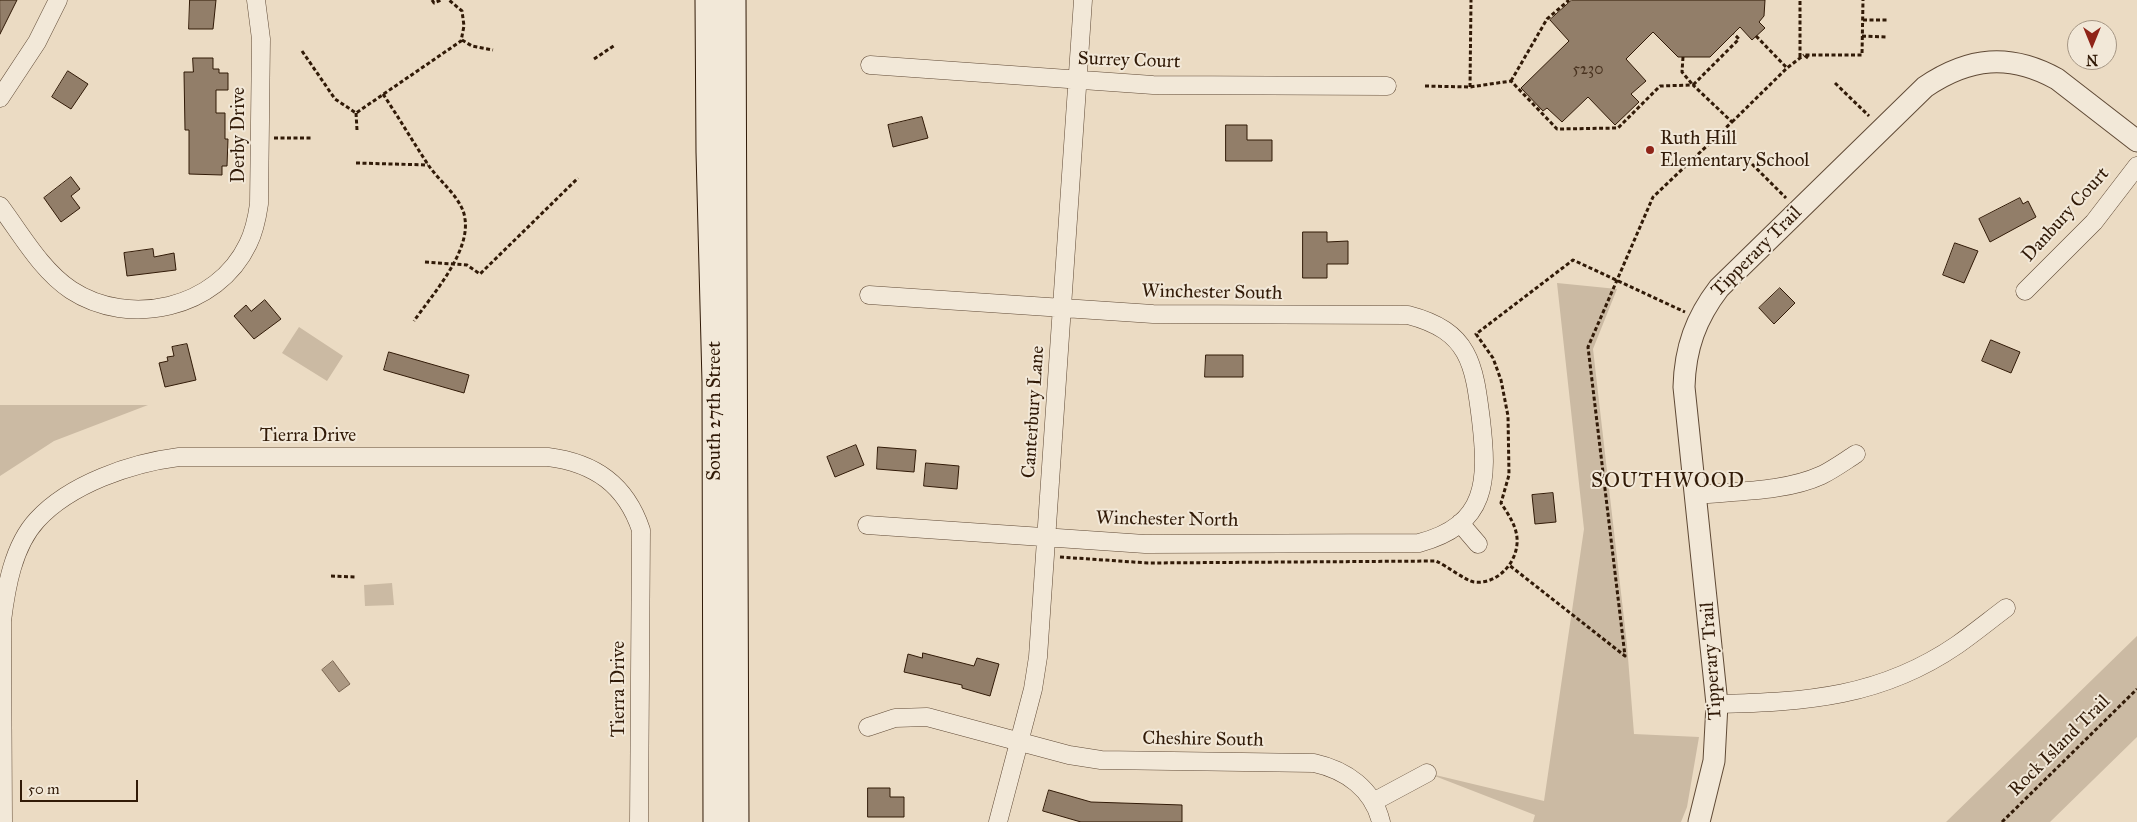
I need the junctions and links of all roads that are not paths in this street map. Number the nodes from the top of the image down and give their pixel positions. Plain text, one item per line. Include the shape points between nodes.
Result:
1 (58, 0) edge
2 (256, 0) edge
3 (708, 0) edge
4 (733, 0) edge
5 (1083, 0) edge
6 (870, 65) dead end
7 (1078, 81) junction
8 (1387, 86) dead end
9 (0, 98) edge
10 (2137, 141) edge
11 (2137, 166) edge
12 (0, 206) edge
13 (2025, 291) dead end
14 (869, 295) dead end
15 (1062, 308) junction
16 (1482, 426) joint
17 (1856, 454) dead end
18 (1696, 496) junction
19 (1460, 523) junction
20 (867, 525) dead end
21 (1047, 537) junction
22 (1478, 544) dead end
23 (2006, 608) dead end
24 (1718, 704) junction
25 (868, 727) dead end
26 (1020, 742) junction
27 (1426, 772) dead end
28 (1373, 802) junction
29 (3, 822) edge
30 (638, 822) edge
31 (716, 822) edge
32 (736, 822) edge
33 (998, 822) edge
34 (1381, 822) edge
35 (1699, 822) edge

1 - 9 street via 37,42
2 - 12 street, Derby Drive via 261,39 259,204 248,246 234,265 211,286 188,300 154,309 115,308 92,301 70,290 55,277
3 - 31 main road, South 27th Street via 716,382
4 - 32 main road, South 27th Street
5 - 7 street, Canterbury Lane
6 - 7 street, Surrey Court
7 - 8 street, Surrey Court via 1153,85
7 - 15 street, Canterbury Lane
10 - 18 street, Tipperary Trail via 2057,80 2024,65 1984,62 1960,67 1925,87 1719,288 1695,324 1684,367 1684,387
11 - 13 street, Danbury Court via 2094,222
14 - 15 street, Winchester South
15 - 16 street, Winchester South via 1153,314 1408,315 1427,320 1464,348 1476,378
15 - 21 street, Canterbury Lane
16 - 19 street, Winchester North via 1485,477 1479,496
17 - 18 street via 1806,481
18 - 24 street, Tipperary Trail
19 - 21 street, Winchester North via 1434,539 1407,544 1145,544
19 - 22 street
20 - 21 street, Winchester North
21 - 26 street, Canterbury Lane via 1038,657
23 - 24 street via 1957,645 1892,680 1821,699
24 - 35 street, Tipperary Trail via 1714,760
25 - 26 street, Cheshire South via 895,718 927,718
26 - 28 street, Cheshire South via 1101,760 1314,763 1347,774
26 - 33 street, Canterbury Lane
27 - 28 street
28 - 34 street, Cheshire South
29 - 30 street, Tierra Drive via 2,621 5,595 21,545 36,520 77,491 126,468 179,457 548,457 582,464 604,476 628,500 641,530

